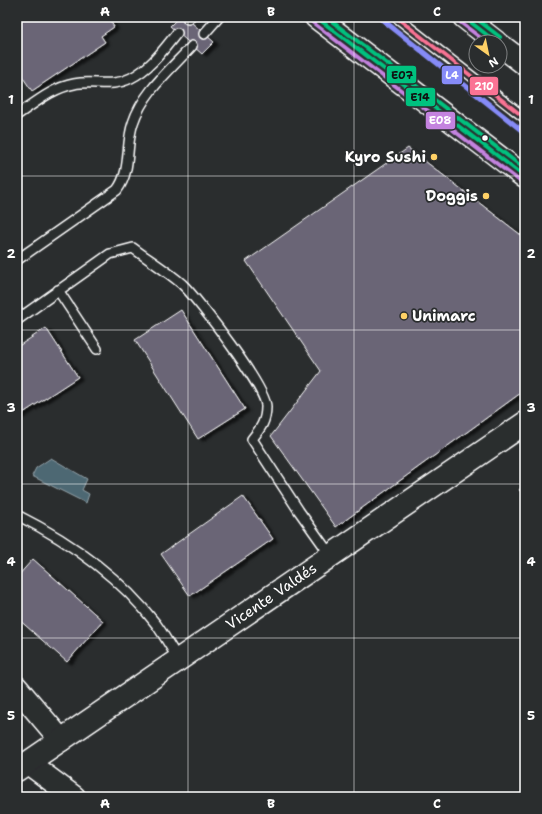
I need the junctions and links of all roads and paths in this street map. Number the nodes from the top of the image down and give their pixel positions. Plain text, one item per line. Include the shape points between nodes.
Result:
1 (219, 17) edge
2 (316, 17) edge
3 (396, 17) edge
4 (514, 17) edge
5 (474, 20) edge
6 (525, 26) edge
7 (177, 33) dead end
8 (204, 34) dead end
9 (488, 34) edge
10 (192, 46) dead end
11 (508, 51) edge
12 (525, 64) edge
13 (17, 115) edge
14 (525, 118) edge
15 (525, 177) edge
16 (17, 260) edge
17 (58, 290) junction
18 (17, 320) edge
19 (97, 349) dead end
20 (525, 423) edge
21 (17, 515) edge
22 (331, 556) junction
23 (179, 660) junction
24 (17, 688) edge
25 (61, 740) junction
26 (23, 766) edge
27 (74, 797) edge

1 - 8 lane
2 - 15 street
3 - 14 lane
4 - 6 path
5 - 9 street
7 - 13 lane via 150,64 131,78 110,84 85,83 63,87
10 - 16 lane via 139,107 130,130 126,175 117,190
11 - 12 street
17 - 18 lane
17 - 19 lane
17 - 22 lane via 110,254 133,248 182,284 253,378 267,405 264,426 252,439
20 - 22 street, Vicente Valdés
21 - 23 lane via 77,549 125,589 156,624
22 - 23 street, Vicente Valdés
23 - 25 street, Vicente Valdés
24 - 25 street
25 - 26 street, Vicente Valdés
26 - 27 street

